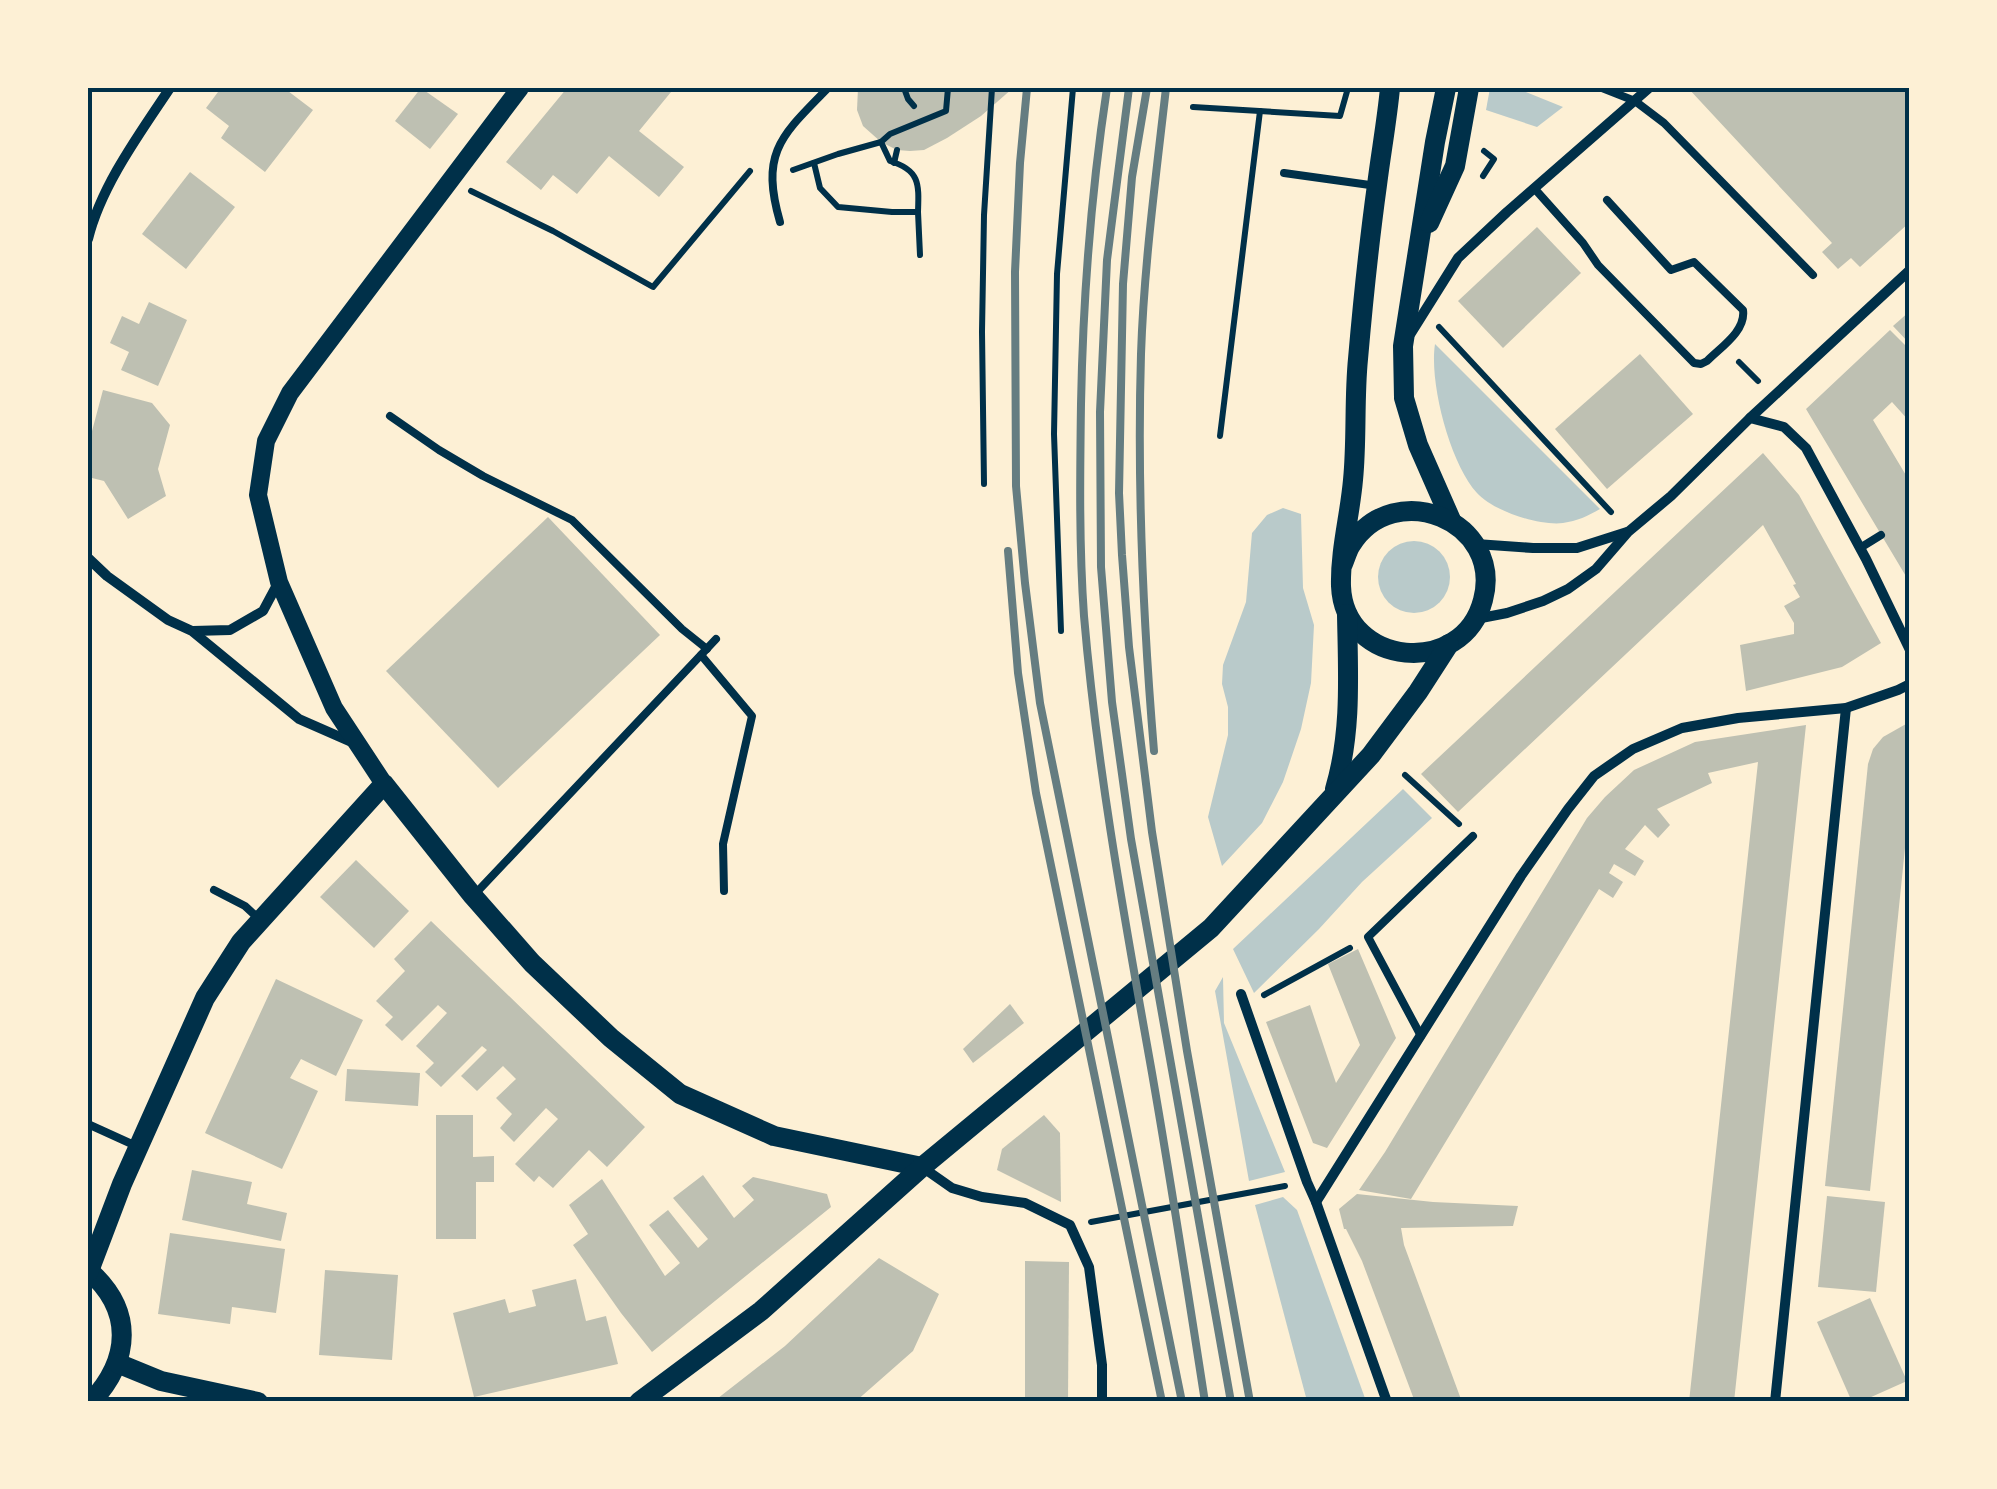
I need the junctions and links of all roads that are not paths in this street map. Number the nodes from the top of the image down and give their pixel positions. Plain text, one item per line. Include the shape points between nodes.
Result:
1 (170, 88) edge
2 (520, 88) edge
3 (828, 88) edge
4 (1390, 88) edge
5 (1446, 88) edge
6 (1469, 88) edge
7 (1602, 88) edge
8 (1649, 88) edge
9 (1636, 101) junction
10 (1284, 173) dead end
11 (1377, 186) junction
12 (1534, 188) junction
13 (1607, 200) dead end
14 (780, 222) dead end
15 (88, 239) edge
16 (1419, 244) junction
17 (1910, 270) edge
18 (1814, 275) dead end
19 (1403, 346) junction
20 (390, 416) dead end
21 (1750, 418) junction
22 (1451, 520) junction
23 (1628, 532) junction
24 (1881, 535) dead end
25 (1475, 544) junction
26 (1860, 548) junction
27 (88, 558) edge
28 (1342, 566) junction
29 (279, 582) junction
30 (1347, 611) junction
31 (1475, 619) junction
32 (192, 630) junction
33 (716, 639) dead end
34 (1449, 644) junction
35 (1910, 650) edge
36 (704, 652) junction
37 (1910, 684) edge
38 (1846, 708) junction
39 (358, 745) junction
40 (384, 784) junction
41 (1334, 796) junction
42 (1473, 836) dead end
43 (214, 890) dead end
44 (724, 891) dead end
45 (472, 896) junction
46 (261, 921) junction
47 (1243, 1000) road end
48 (1420, 1036) junction
49 (90, 1125) edge
50 (138, 1147) junction
51 (922, 1167) junction
52 (1316, 1202) junction
53 (88, 1271) edge
54 (117, 1363) junction
55 (91, 1402) edge
56 (258, 1402) edge
57 (639, 1402) edge
58 (1102, 1402) edge
59 (1387, 1402) edge
60 (1775, 1402) edge

1 - 15 street via 93,217
2 - 29 street via 290,393 266,441 258,495
3 - 14 lane via 784,136 774,157
4 - 11 main road
5 - 16 main road
6 - 16 main road via 1455,166
7 - 9 lane
8 - 9 street
9 - 12 street
9 - 18 lane
10 - 11 lane
11 - 28 main road
12 - 13 lane via 1694,364 1707,361 1742,326 1743,310 1694,262 1671,270
12 - 19 street via 1458,258
16 - 19 main road
17 - 21 street
19 - 22 main road via 1404,398
20 - 36 lane via 483,476 572,520
21 - 23 street
21 - 26 street via 1784,427 1806,448
22 - 25 main road
22 - 28 main road via 1407,510 1385,516 1358,537
23 - 25 street via 1577,548
23 - 31 street via 1568,589
24 - 26 lane
25 - 31 main road via 1485,576
26 - 35 street
27 - 32 street via 168,620
28 - 30 main road
29 - 32 street via 264,612 230,630
29 - 39 street via 334,708
30 - 34 main road via 1359,630 1397,653
30 - 41 main road via 1349,703
31 - 34 main road
32 - 39 street via 299,719
33 - 36 lane
34 - 41 main road
36 - 44 lane via 752,716 723,844
36 - 45 lane
37 - 38 street
38 - 48 street via 1682,728 1632,749 1594,776 1521,876
38 - 60 street
39 - 40 street
40 - 45 main road
40 - 46 main road
41 - 51 main road via 1211,928
42 - 48 lane via 1368,938
43 - 46 lane
45 - 51 main road via 532,963 680,1094 774,1136
46 - 50 main road via 206,998
47 - 52 street
48 - 52 street
49 - 50 lane
50 - 53 main road
51 - 57 main road via 761,1311
51 - 58 street via 952,1188 1024,1203 1070,1226 1090,1267
52 - 59 street
53 - 54 main road via 104,1285 120,1322
54 - 55 main road
54 - 56 main road via 161,1382

